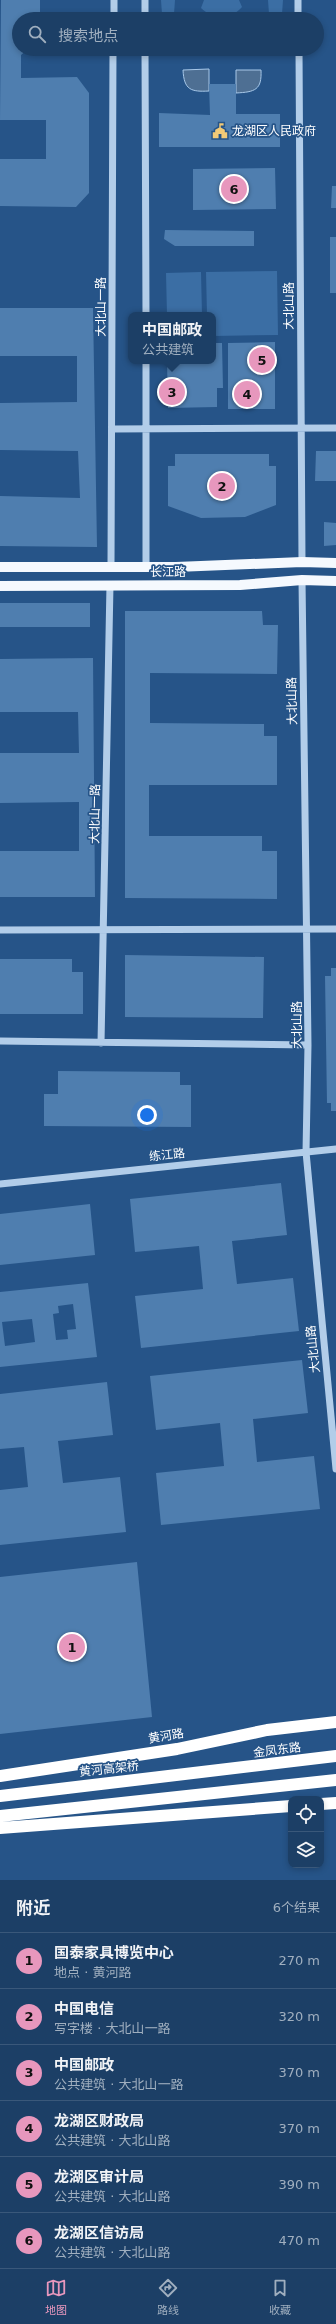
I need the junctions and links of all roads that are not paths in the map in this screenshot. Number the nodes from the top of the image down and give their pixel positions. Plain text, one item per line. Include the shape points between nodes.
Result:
1 (114, 0) edge
2 (145, 0) edge
3 (298, 0) edge
4 (114, 12) edge
5 (145, 12) edge
6 (298, 12) edge
7 (113, 56) edge
8 (145, 56) edge
9 (299, 56) edge
10 (146, 312) edge
11 (146, 364) edge
12 (301, 428) junction
13 (336, 428) edge
14 (112, 429) junction
15 (146, 429) junction
16 (302, 562) junction
17 (336, 563) edge
18 (111, 566) junction
19 (146, 566) junction
20 (0, 567) edge
21 (302, 580) junction
22 (336, 580) edge
23 (110, 585) junction
24 (0, 586) edge
25 (306, 929) junction
26 (336, 929) edge
27 (0, 930) edge
28 (104, 930) junction
29 (0, 1041) edge
30 (102, 1043) junction
31 (308, 1045) junction
32 (336, 1149) edge
33 (306, 1152) junction
34 (0, 1184) edge
35 (336, 1469) edge
36 (336, 1722) edge
37 (336, 1756) edge
38 (221, 1771) joint
39 (0, 1776) edge
40 (336, 1780) edge
41 (0, 1796) edge
42 (336, 1803) edge
43 (324, 1804) edge
44 (288, 1806) edge
45 (0, 1816) edge
46 (0, 1828) edge

1 - 4 street
2 - 5 street
3 - 6 street
7 - 14 street, 大北山一路
8 - 10 street
9 - 12 street, 大北山路
11 - 15 street
12 - 13 street
12 - 15 street
12 - 16 street, 大北山路
14 - 15 street
14 - 18 street, 大北山一路
15 - 19 street
16 - 17 main road, 长江路
16 - 19 main road, 长江路
18 - 19 main road, 长江路
18 - 20 main road, 长江路
21 - 22 main road, 长江路
21 - 23 main road, 长江路 via 240,585
21 - 25 street, 大北山路
23 - 24 main road, 长江路
23 - 28 street, 大北山一路
25 - 26 street
25 - 28 street
25 - 31 street, 大北山路
27 - 28 street
28 - 30 street, 大北山一路
29 - 30 street
30 - 31 street
31 - 33 street, 大北山路
32 - 33 street, 练江路
33 - 34 street, 练江路
33 - 35 street, 大北山路
36 - 39 highway, 黄河路 via 267,1730 177,1749
37 - 38 highway, 金凤东路
38 - 41 highway, 黄河高架桥
40 - 45 highway
42 - 43 highway
44 - 46 highway

